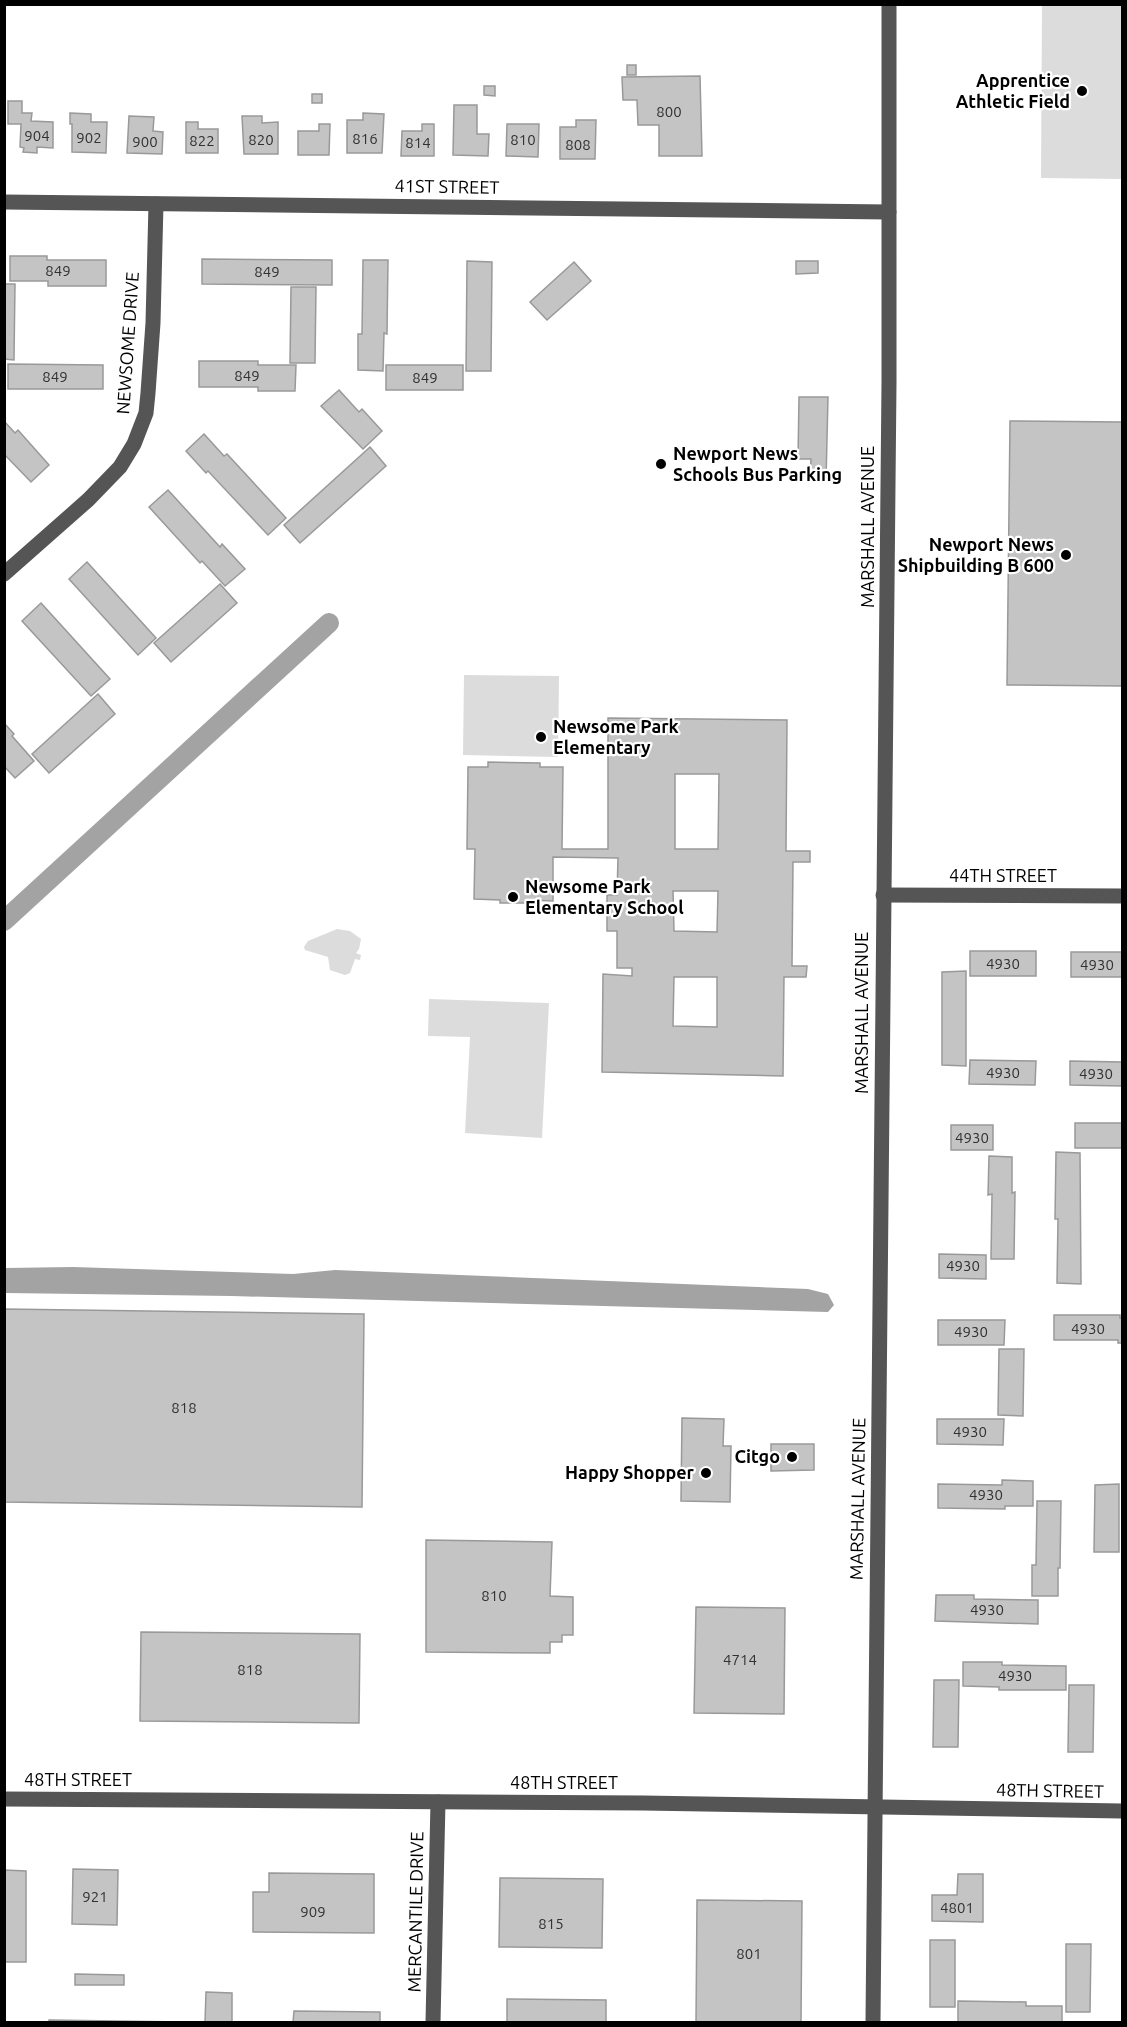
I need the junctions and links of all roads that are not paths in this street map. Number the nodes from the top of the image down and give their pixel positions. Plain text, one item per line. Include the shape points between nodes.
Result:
1 (889, 4) edge
2 (4, 202) edge
3 (156, 204) junction
4 (889, 212) junction
5 (4, 574) edge
6 (883, 896) junction
7 (1122, 896) edge
8 (4, 1799) edge
9 (438, 1802) junction
10 (874, 1807) junction
11 (1122, 1811) edge
12 (433, 2022) edge
13 (873, 2022) edge

1 - 4 street, MARSHALL AVENUE
2 - 3 street, 41ST STREET
3 - 4 street, 41ST STREET
3 - 5 street, NEWSOME DRIVE via 148,393 146,413 134,444 120,467 88,500
4 - 6 street, MARSHALL AVENUE
6 - 7 street, 44TH STREET
6 - 10 street, MARSHALL AVENUE
8 - 9 street, 48TH STREET
9 - 10 street, 48TH STREET
9 - 12 street, MERCANTILE DRIVE
10 - 11 street, 48TH STREET
10 - 13 street, MARSHALL AVENUE

